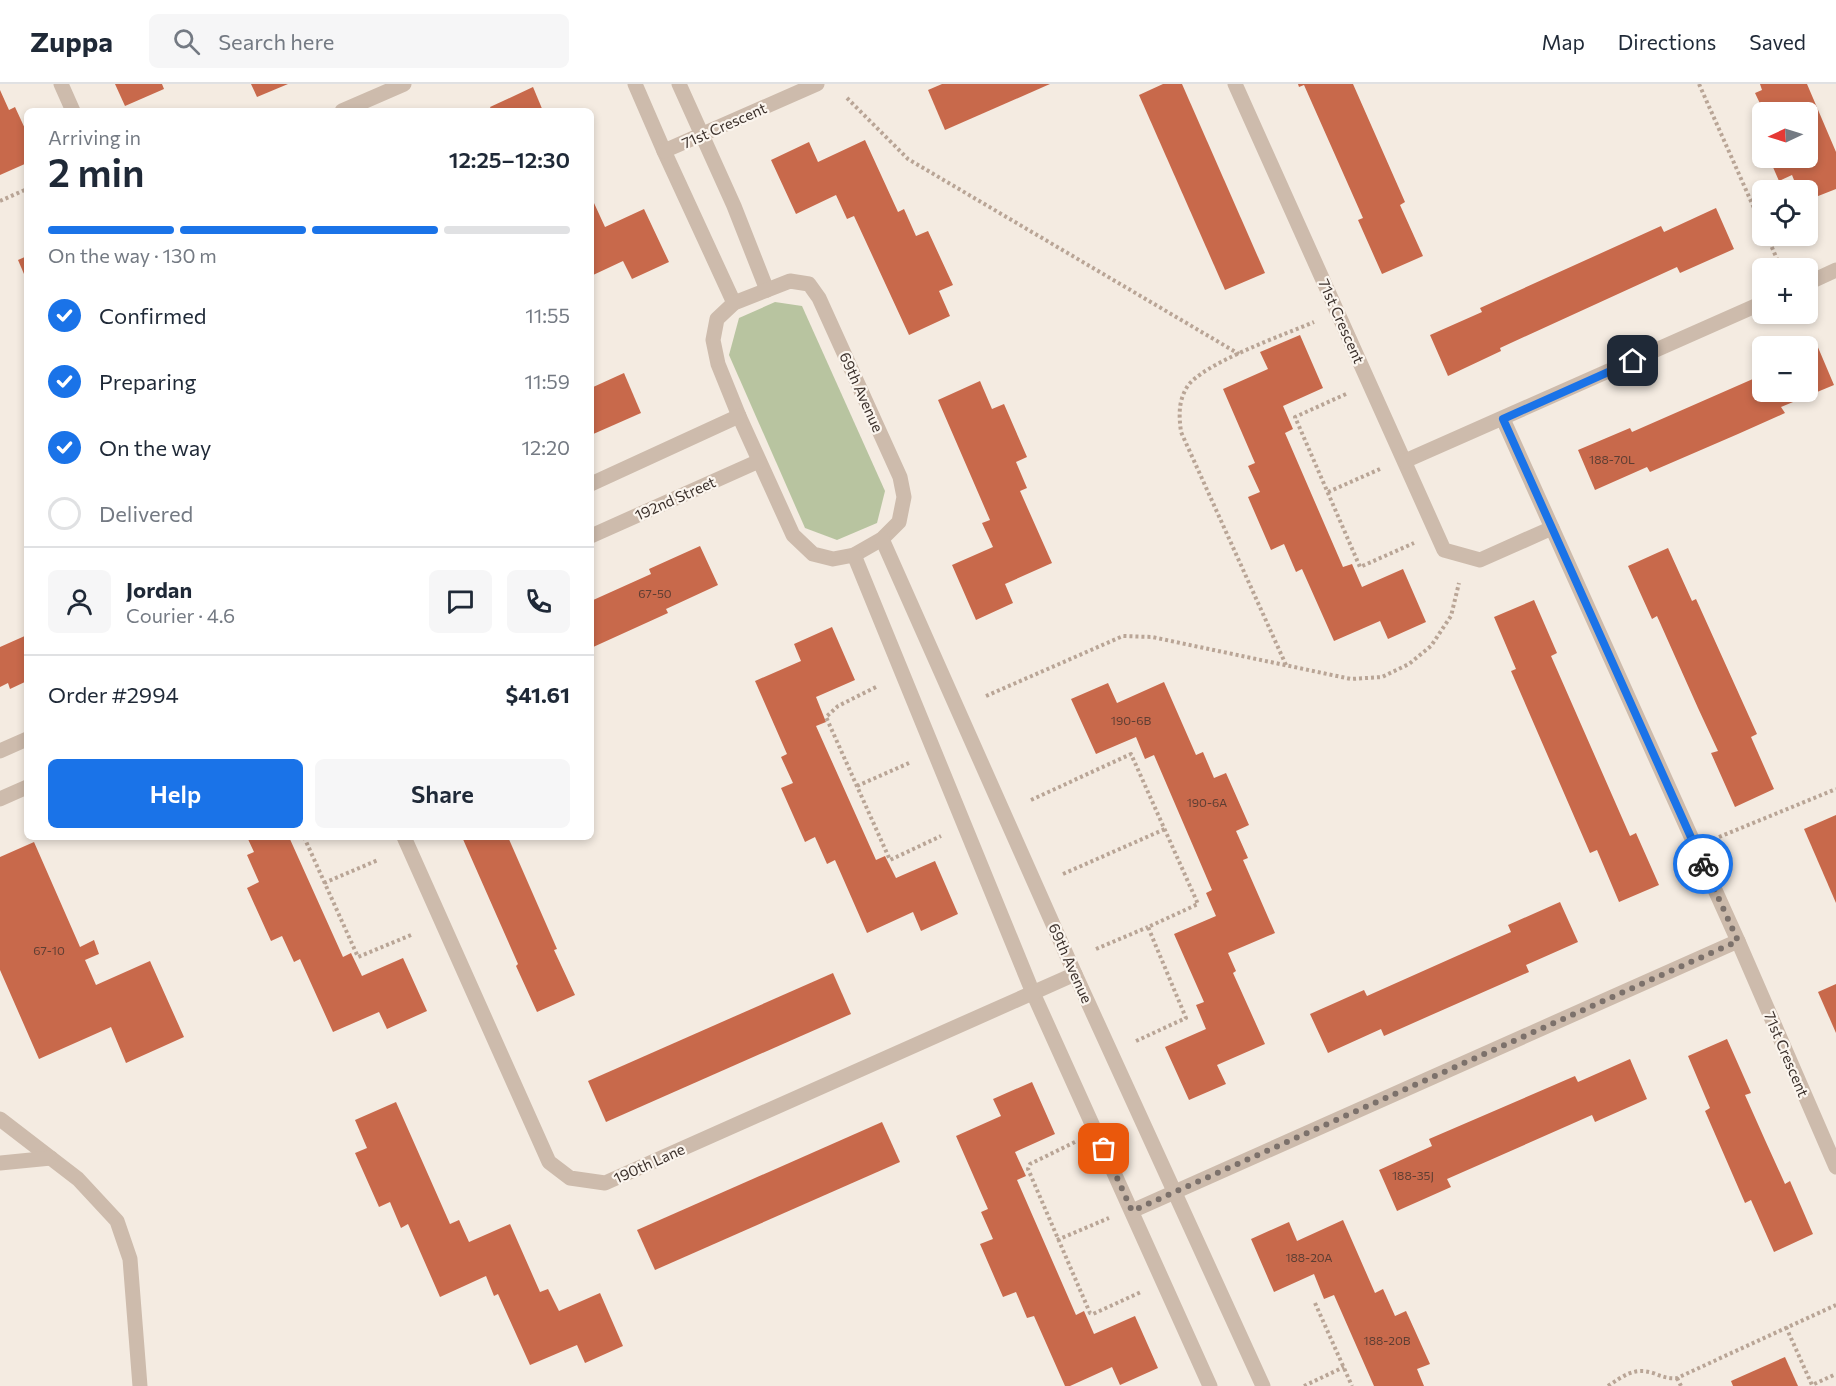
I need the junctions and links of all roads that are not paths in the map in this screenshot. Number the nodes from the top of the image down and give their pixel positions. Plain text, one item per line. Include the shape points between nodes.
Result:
1 (61, 84) edge
2 (404, 84) edge
3 (635, 84) edge
4 (679, 84) edge
5 (817, 84) edge
6 (1235, 84) edge
7 (72, 108) edge
8 (349, 108) edge
9 (702, 134) junction
10 (664, 151) junction
11 (1836, 270) edge
12 (1818, 278) edge
13 (767, 290) junction
14 (734, 303) junction
15 (1752, 307) edge
16 (739, 416) junction
17 (1503, 419) junction
18 (759, 461) junction
19 (1405, 461) junction
20 (594, 483) edge
21 (1552, 528) junction
22 (594, 535) edge
23 (882, 539) junction
24 (854, 555) junction
25 (24, 740) edge
26 (0, 751) edge
27 (24, 788) edge
28 (0, 799) edge
29 (405, 840) edge
30 (1738, 941) junction
31 (1075, 974) junction
32 (1034, 993) junction
33 (0, 1119) edge
34 (51, 1158) junction
35 (0, 1163) edge
36 (1836, 1167) edge
37 (1175, 1190) junction
38 (1132, 1211) junction
39 (140, 1386) edge
40 (1210, 1386) edge
41 (1263, 1386) edge

1 - 7 street
2 - 8 street
3 - 10 street
4 - 9 street
5 - 9 street, 71st Crescent
6 - 19 street, 71st Crescent
9 - 10 street, 71st Crescent
9 - 13 street
10 - 14 street
11 - 12 street
13 - 14 street, 69th Avenue
13 - 23 street, 69th Avenue via 790,281 809,284 819,298 900,477 904,497 899,522
14 - 16 street, 69th Avenue via 717,320 713,340
15 - 17 street
16 - 18 street, 69th Avenue
16 - 20 street
17 - 19 street
17 - 21 street, 71st Crescent
18 - 22 street, 192nd Street
18 - 24 street, 69th Avenue via 793,535 813,554 833,559
19 - 21 street, 71st Crescent via 1444,550 1480,560
21 - 30 street, 71st Crescent
23 - 24 street, 69th Avenue
23 - 31 street, 69th Avenue
24 - 32 street
25 - 26 street
27 - 28 street
29 - 32 street, 190th Lane via 549,1162 570,1178 605,1183
30 - 36 street, 71st Crescent
30 - 37 street
31 - 32 street, 190th Lane
31 - 37 street, 69th Avenue
32 - 38 street
33 - 34 street
34 - 35 street
34 - 39 street via 78,1179 117,1221 130,1259
37 - 38 street
37 - 41 street, 69th Avenue
38 - 40 street

